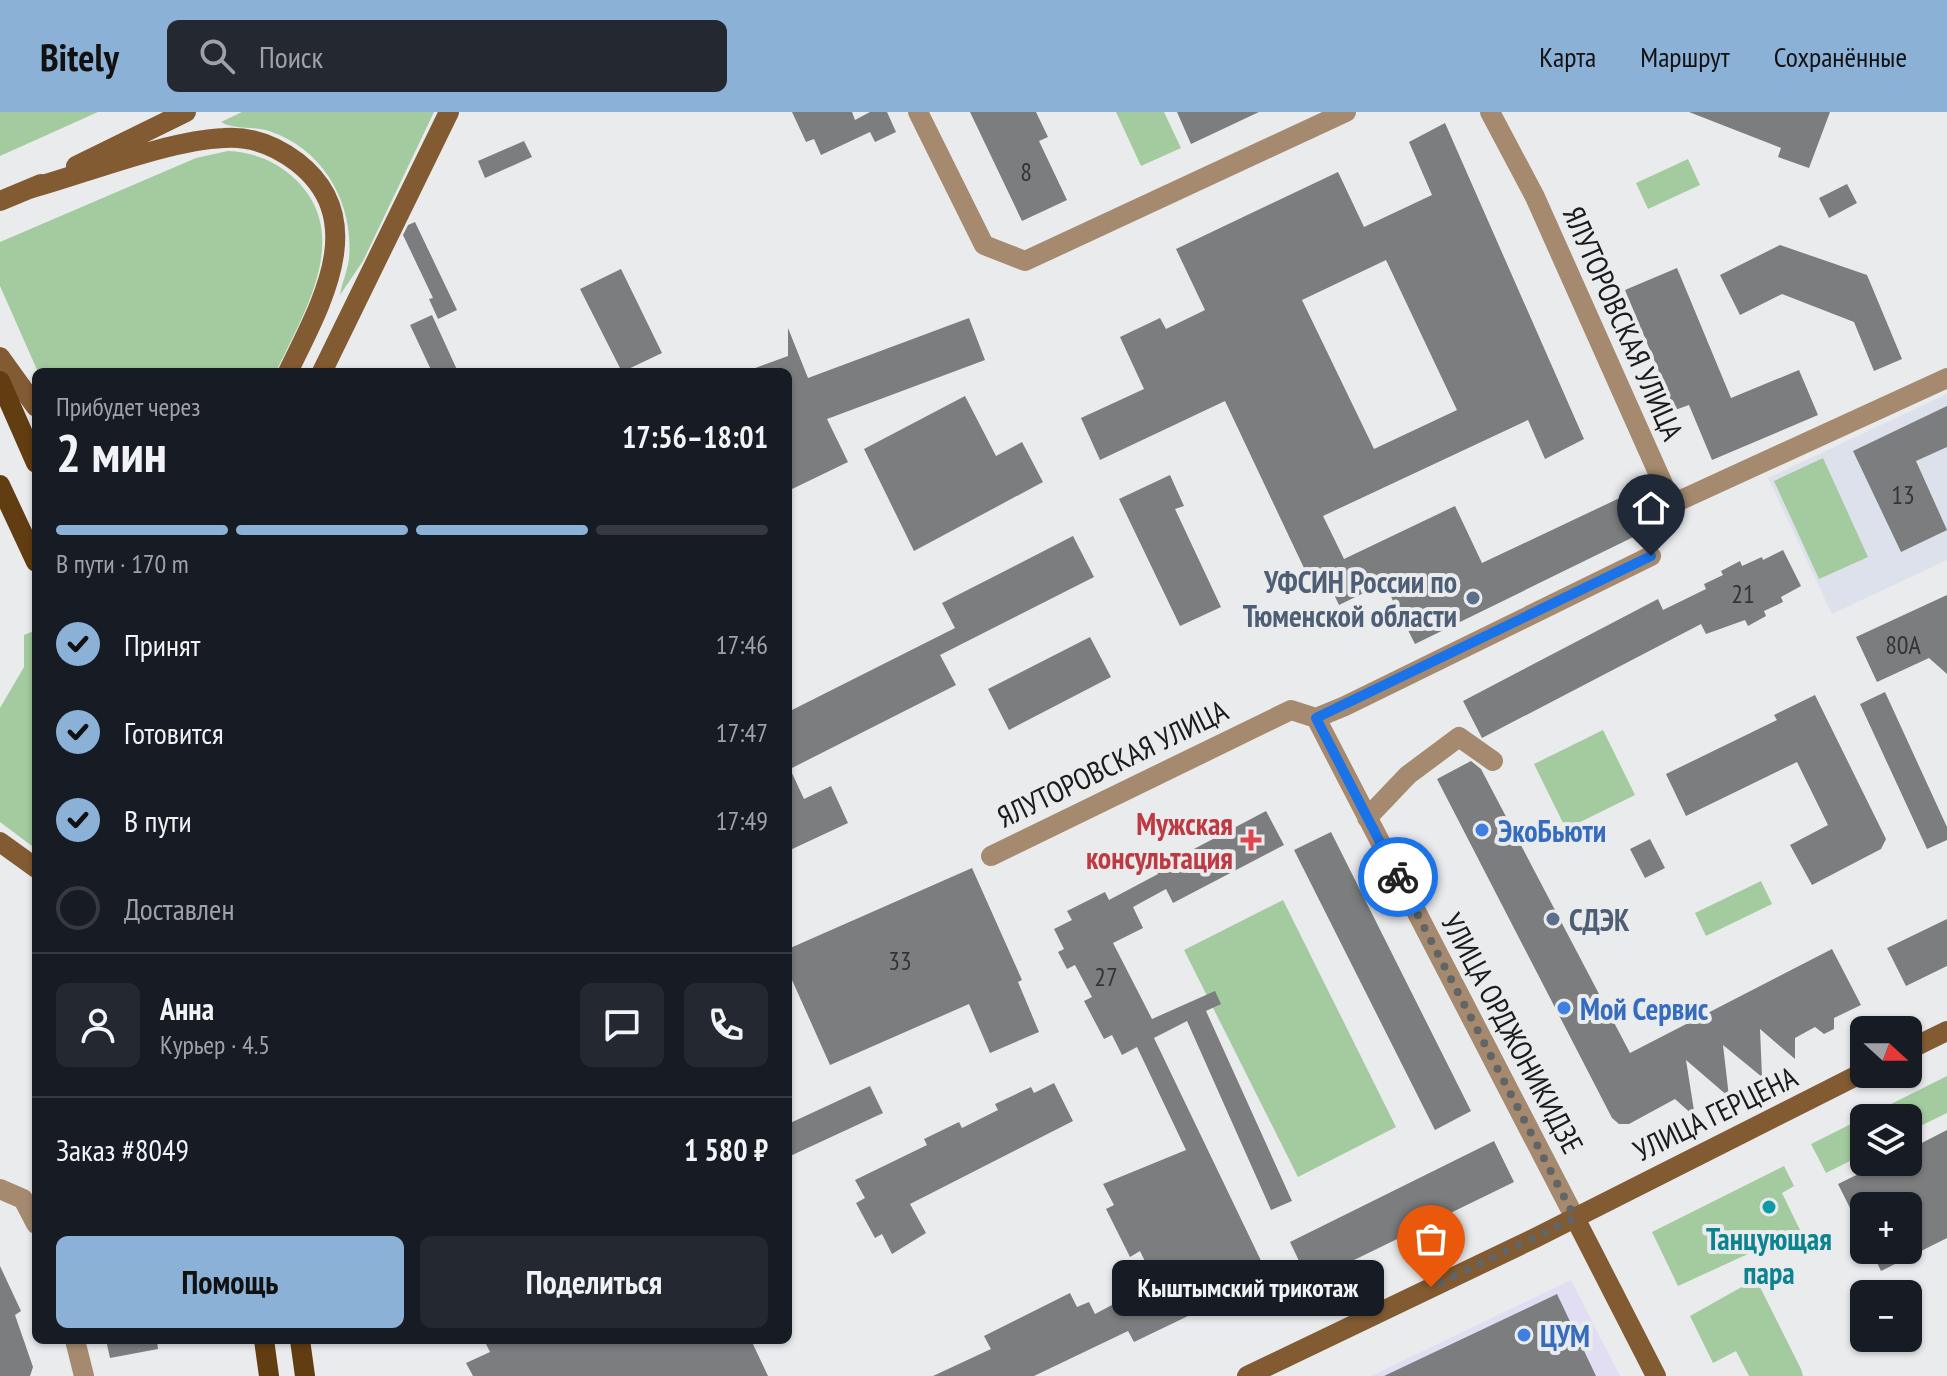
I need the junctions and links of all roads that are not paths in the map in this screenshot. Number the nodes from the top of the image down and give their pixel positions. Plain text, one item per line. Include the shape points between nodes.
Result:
1 (172, 112) edge
2 (186, 112) edge
3 (449, 112) edge
4 (918, 112) edge
5 (1346, 112) edge
6 (1490, 112) edge
7 (139, 135) junction
8 (29, 189) junction
9 (0, 201) edge
10 (0, 357) edge
11 (290, 368) edge
12 (324, 368) edge
13 (1947, 378) edge
14 (0, 381) edge
15 (32, 401) edge
16 (32, 454) edge
17 (0, 485) edge
18 (32, 553) edge
19 (1651, 556) dead end
20 (1316, 718) junction
21 (1493, 761) dead end
22 (1367, 818) junction
23 (0, 842) edge
24 (991, 856) dead end
25 (32, 865) edge
26 (1947, 1031) edge
27 (1922, 1043) edge
28 (1850, 1079) edge
29 (0, 1189) edge
30 (32, 1216) edge
31 (1575, 1218) junction
32 (76, 1344) edge
33 (265, 1344) edge
34 (301, 1344) edge
35 (84, 1376) edge
36 (269, 1376) edge
37 (305, 1376) edge
38 (1247, 1376) edge
39 (1656, 1376) edge

1 - 7 street
2 - 7 street
3 - 12 street
4 - 5 street via 984,245 1025,261
6 - 13 street, ЯЛУТОРОВСКАЯ УЛИЦА via 1535,197 1672,504
7 - 8 street
8 - 9 street
8 - 11 street via 210,139 259,142 288,155 323,191 334,216 335,238 326,292
10 - 15 street
14 - 16 main road
17 - 18 main road
19 - 20 street, ЯЛУТОРОВСКАЯ УЛИЦА
20 - 22 street, УЛИЦА ОРДЖОНИКИДЗЕ
20 - 24 street, ЯЛУТОРОВСКАЯ УЛИЦА via 1291,710
21 - 22 street via 1459,737 1408,775
22 - 31 street, УЛИЦА ОРДЖОНИКИДЗЕ
23 - 25 street
26 - 27 street
28 - 31 street, УЛИЦА ГЕРЦЕНА
29 - 30 street via 23,1199
31 - 38 street, УЛИЦА ГЕРЦЕНА
31 - 39 street, УЛИЦА ОРДЖОНИКИДЗЕ
32 - 35 street
33 - 36 main road
34 - 37 main road

